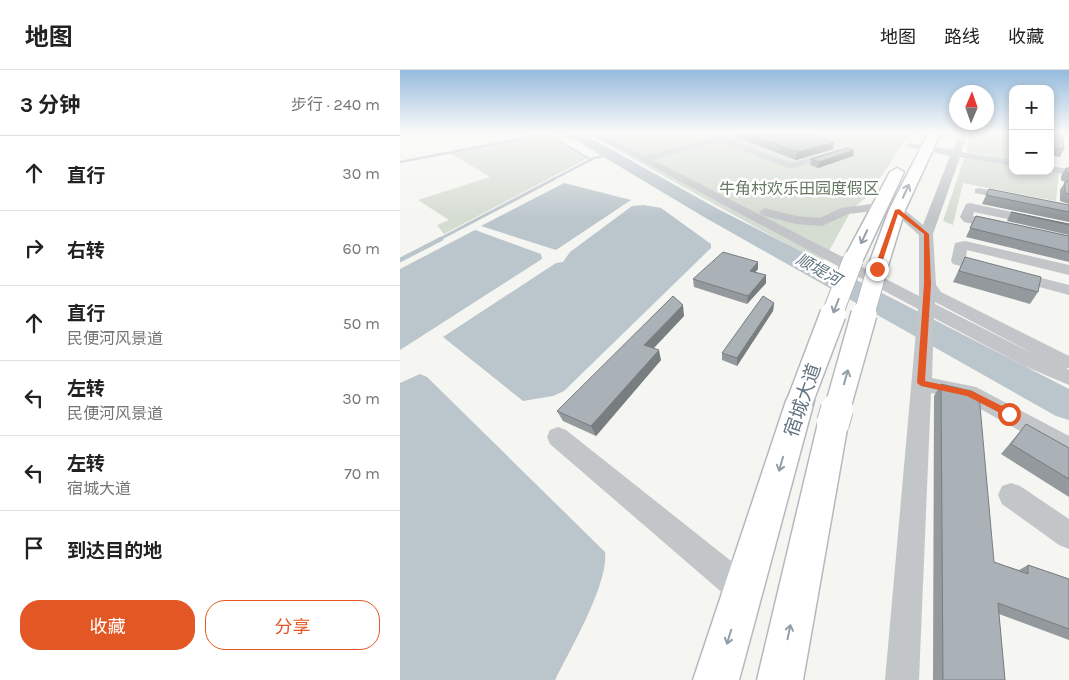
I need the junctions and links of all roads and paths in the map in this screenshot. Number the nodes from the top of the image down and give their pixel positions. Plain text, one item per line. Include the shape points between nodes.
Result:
1 (649, 160) edge
2 (776, 160) edge
3 (808, 160) edge
4 (902, 160) edge
5 (920, 160) edge
6 (952, 160) edge
7 (1054, 170) edge
8 (1069, 172) edge
9 (979, 191) dead end
10 (722, 199) junction
11 (1024, 200) edge
12 (878, 207) junction
13 (897, 210) junction
14 (1069, 228) edge
15 (926, 234) junction
16 (1069, 242) edge
17 (853, 260) joint
18 (1069, 270) edge
19 (928, 284) junction
20 (1069, 290) edge
21 (926, 306) junction
22 (1069, 364) edge
23 (921, 377) junction
24 (1069, 378) edge
25 (800, 401) joint
26 (558, 437) dead end
27 (1069, 448) edge
28 (1011, 495) dead end
29 (1069, 535) edge
30 (744, 591) junction
31 (716, 680) edge
32 (780, 680) edge
33 (902, 680) edge

1 - 10 street
2 - 3 street via 790,166
4 - 12 main road, 宿城大道
13 -> 5 main road, 宿城大道
6 - 15 street
7 - 8 street
9 - 11 street
10 - 12 street via 784,218 810,222 831,220 855,208
10 - 21 street
12 -> 17 main road, 宿城大道
13 - 15 street
32 -> 13 main road, 宿城大道, bridge via 833,424
14 - 16 street via 970,207 966,217
15 - 19 street
17 -> 25 main road, 宿城大道, bridge
18 - 20 street via 960,246 958,260
19 - 21 street
19 - 22 street via 935,295
21 - 23 street
21 - 24 street
23 - 27 street via 969,393
23 - 33 street
25 -> 30 main road, 宿城大道
26 - 30 street
28 - 29 street
30 -> 31 main road, 宿城大道

